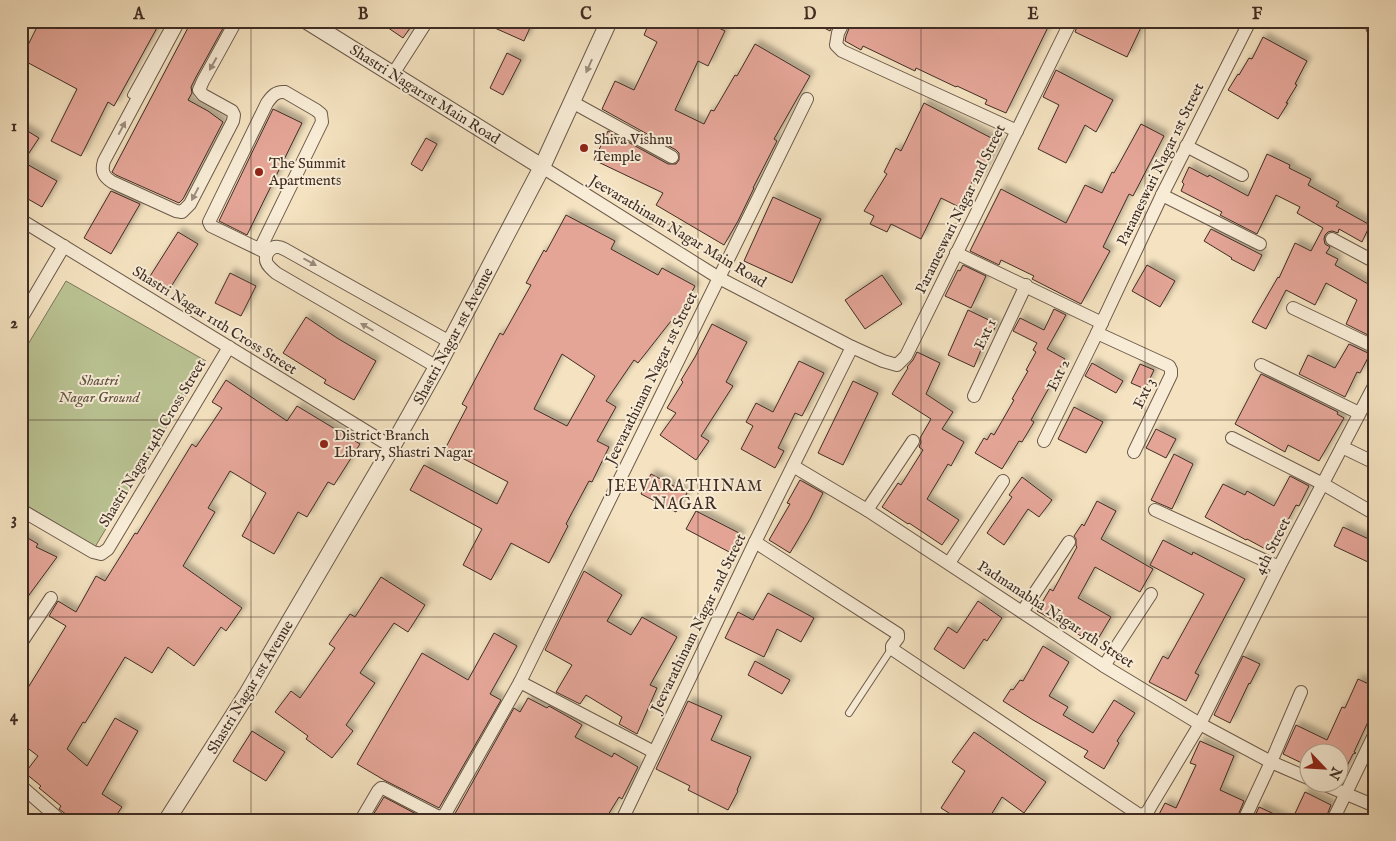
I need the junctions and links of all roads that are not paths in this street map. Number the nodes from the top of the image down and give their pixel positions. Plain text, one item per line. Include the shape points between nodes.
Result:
1 (172, 21) edge
2 (179, 21) edge
3 (236, 21) edge
4 (427, 21) edge
5 (609, 21) edge
6 (844, 21) edge
7 (1071, 21) edge
8 (1250, 21) edge
9 (1367, 21) edge
10 (313, 23) edge
11 (1375, 35) edge
12 (393, 74) junction
13 (131, 95) dead end
14 (807, 99) dead end
15 (572, 102) junction
16 (1017, 131) junction
17 (1186, 146) junction
18 (672, 157) dead end
19 (542, 167) junction
20 (1242, 175) dead end
21 (1162, 195) junction
22 (21, 220) edge
23 (1332, 239) dead end
24 (1260, 244) dead end
25 (64, 246) junction
26 (263, 251) junction
27 (956, 253) junction
28 (1375, 262) edge
29 (719, 278) junction
30 (1026, 285) junction
31 (1293, 308) dead end
32 (21, 319) edge
33 (1100, 328) junction
34 (450, 342) junction
35 (229, 347) junction
36 (852, 347) junction
37 (1375, 347) edge
38 (1261, 365) dead end
39 (437, 367) junction
40 (1375, 384) edge
41 (974, 396) dead end
42 (1360, 413) junction
43 (1232, 438) dead end
44 (913, 441) dead end
45 (1044, 441) dead end
46 (392, 447) junction
47 (1342, 447) junction
48 (1134, 452) dead end
49 (1375, 463) edge
50 (792, 466) junction
51 (1003, 481) dead end
52 (1323, 484) junction
53 (21, 510) edge
54 (867, 510) junction
55 (1155, 510) dead end
56 (1375, 514) edge
57 (755, 542) junction
58 (1069, 542) dead end
59 (949, 563) junction
60 (1279, 567) junction
61 (1151, 594) dead end
62 (51, 598) dead end
63 (1022, 612) junction
64 (21, 643) edge
65 (892, 648) junction
66 (1104, 666) junction
67 (520, 682) junction
68 (1301, 692) dead end
69 (849, 713) dead end
70 (1200, 724) junction
71 (1375, 733) edge
72 (654, 752) junction
73 (1271, 762) junction
74 (1298, 774) edge
75 (22, 787) edge
76 (1348, 789) edge
77 (1346, 794) edge
78 (1348, 794) edge
79 (1375, 806) edge
80 (60, 820) edge
81 (167, 820) edge
82 (361, 820) edge
83 (622, 820) edge
84 (1244, 820) edge
85 (1333, 820) edge

1 - 13 lane
3 -> 2 street via 199,90 232,111 233,121 190,204 182,212 176,212 112,182 103,174 102,168
4 - 12 street
5 -> 15 street, Shastri Nagar 1st Avenue
6 - 16 street via 836,45 842,51
7 - 16 street, Parameswari Nagar 2nd Street
8 - 17 street, Parameswari Nagar 1st Street
9 - 11 lane
10 - 12 street, Shastri Nagar1st Main Road
12 - 19 street, Shastri Nagar1st Main Road
14 - 29 street, Jeevarathinam Nagar 1st Street
15 - 18 street
15 - 19 street, Shastri Nagar 1st Avenue
16 - 27 street, Parameswari Nagar 2nd Street
17 - 20 street
17 - 21 street, Parameswari Nagar 1st Street
19 - 29 street, Jeevarathinam Nagar Main Road
19 - 34 street, Shastri Nagar 1st Avenue
21 - 24 street
21 - 33 street, Parameswari Nagar 1st Street
22 - 25 street, Shastri Nagar 11th Cross Street
23 - 28 street
25 - 32 street
25 - 35 street, Shastri Nagar 11th Cross Street
26 - 26 street via 209,222 267,103 272,96 285,92 321,114 322,122
26 -> 34 street via 278,247 298,255
39 -> 26 street via 276,273 268,265
27 - 30 street
27 - 36 street, Parameswari Nagar 2nd Street via 902,361 897,365 891,364
29 - 36 street, Jeevarathinam Nagar Main Road
29 - 67 street, Jeevarathinam Nagar 1st Street
30 - 33 street
30 - 41 street, Ext 1
31 - 37 street
33 - 45 street, Ext 2
33 - 48 street, Ext 3 via 1171,370
34 - 39 street, Shastri Nagar 1st Avenue
35 - 46 street, Shastri Nagar 11th Cross Street
35 - 53 street, Shastri Nagar 14th Cross Street via 108,549 101,554 93,552
36 - 50 street, Jeevarathinam Nagar 2nd Street
38 - 42 street
39 - 46 street, Shastri Nagar 1st Avenue
40 - 42 street, 4th Street
42 - 47 street, 4th Street
43 - 52 street
44 - 54 street
46 - 81 street, Shastri Nagar 1st Avenue via 247,694
47 - 49 street
47 - 52 street, 4th Street
50 - 54 street, Padmanabha Nagar 5th Street
50 - 57 street, Jeevarathinam Nagar 2nd Street
51 - 59 street
52 - 56 street
52 - 60 street, 4th Street
54 - 59 street, Padmanabha Nagar 5th Street
55 - 60 street
57 - 65 street via 898,634
57 - 72 street, Jeevarathinam Nagar 2nd Street
58 - 63 street
59 - 63 street, Padmanabha Nagar 5th Street
60 - 70 street, 4th Street
61 - 66 street
62 - 64 street
63 - 66 street, Padmanabha Nagar 5th Street
65 - 69 lane
65 - 70 street, 4th Street via 1138,814 1148,811
66 - 70 street, Padmanabha Nagar 5th Street
67 - 72 street
67 - 82 street, Jeevarathinam Nagar 1st Street via 442,817 381,788
68 - 73 street
70 - 73 street, Padmanabha Nagar 5th Street
71 - 76 street
72 - 83 street, Jeevarathinam Nagar 2nd Street
73 - 74 street, Padmanabha Nagar 5th Street
73 - 84 street
75 - 80 street
77 - 85 street
78 - 79 street

